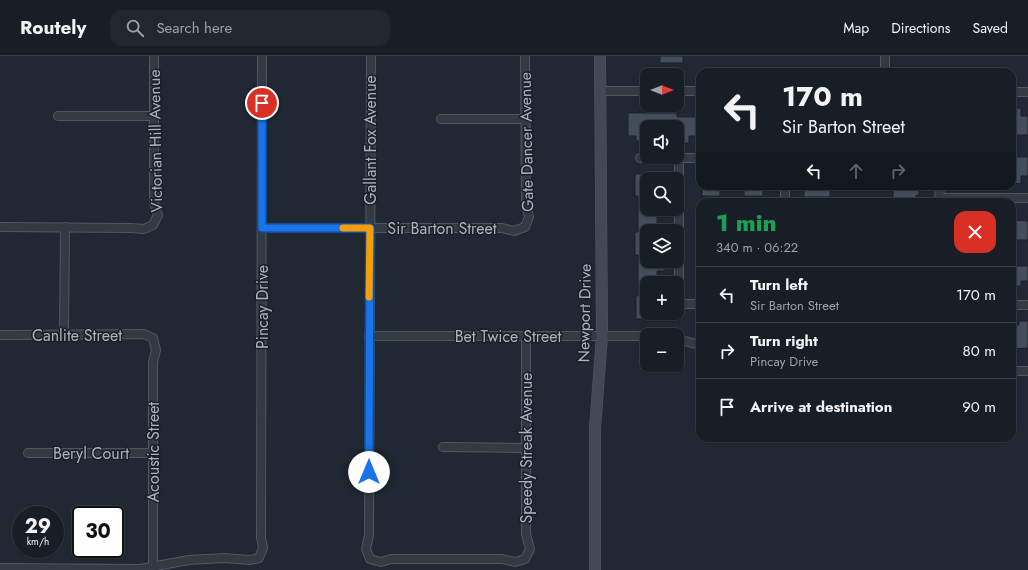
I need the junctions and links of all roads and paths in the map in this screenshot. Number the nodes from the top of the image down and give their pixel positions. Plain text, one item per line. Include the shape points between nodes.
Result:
1 (154, 56) edge
2 (262, 56) edge
3 (371, 56) edge
4 (525, 56) edge
5 (600, 56) edge
6 (885, 56) edge
7 (885, 68) edge
8 (600, 91) junction
9 (640, 91) edge
10 (684, 91) edge
11 (696, 91) edge
12 (1016, 92) edge
13 (1028, 92) edge
14 (58, 116) dead end
15 (154, 116) junction
16 (441, 119) dead end
17 (525, 119) junction
18 (684, 158) edge
19 (696, 158) edge
20 (679, 164) edge
21 (1016, 198) edge
22 (1028, 198) edge
23 (0, 227) edge
24 (65, 227) junction
25 (525, 227) joint
26 (262, 228) junction
27 (370, 228) junction
28 (696, 304) edge
29 (1016, 305) edge
30 (1028, 305) edge
31 (0, 334) edge
32 (64, 335) junction
33 (369, 336) junction
34 (526, 336) junction
35 (602, 336) junction
36 (640, 336) edge
37 (153, 338) joint
38 (684, 341) edge
39 (696, 344) edge
40 (1016, 371) edge
41 (1028, 371) edge
42 (443, 447) dead end
43 (526, 448) junction
44 (28, 453) dead end
45 (153, 453) junction
46 (525, 559) joint
47 (153, 566) junction
48 (0, 568) edge
49 (595, 570) edge

1 - 15 street, Victorian Hill Avenue
2 - 26 street, Pincay Drive
3 - 27 street, Gallant Fox Avenue
4 - 17 street, Gate Dancer Avenue
5 - 8 street, Newport Drive
6 - 7 street
8 - 9 street
8 - 35 street, Newport Drive
10 - 11 street
12 - 13 street
14 - 15 street
15 - 24 street, Victorian Hill Avenue via 154,202 158,215 153,225 144,230
16 - 17 street
17 - 25 street, Gate Dancer Avenue via 526,204 529,217
18 - 19 street
20 - 28 street via 679,304
21 - 22 street
23 - 24 street
24 - 32 street
25 - 27 street, Sir Barton Street via 514,230
26 - 27 street, Sir Barton Street
26 - 47 street, Pincay Drive via 262,548 259,558 195,559
27 - 33 street, Gallant Fox Avenue
29 - 30 street
31 - 32 street, Canlite Street
32 - 37 street, Canlite Street via 144,334
33 - 34 street, Bet Twice Street
33 - 46 street, Gallant Fox Avenue via 369,535 366,549 370,559 381,562 391,559 502,559 515,562
34 - 35 street, Bet Twice Street
34 - 43 street, Speedy Streak Avenue
35 - 36 street, Bet Twice Street
35 - 49 street, Newport Drive via 596,428
37 - 45 street, Acoustic Street via 156,350 153,362
38 - 39 street
40 - 41 street
42 - 43 street
43 - 46 street, Speedy Streak Avenue via 526,534 530,548
44 - 45 street, Beryl Court
45 - 47 street, Acoustic Street
47 - 48 street via 140,569

